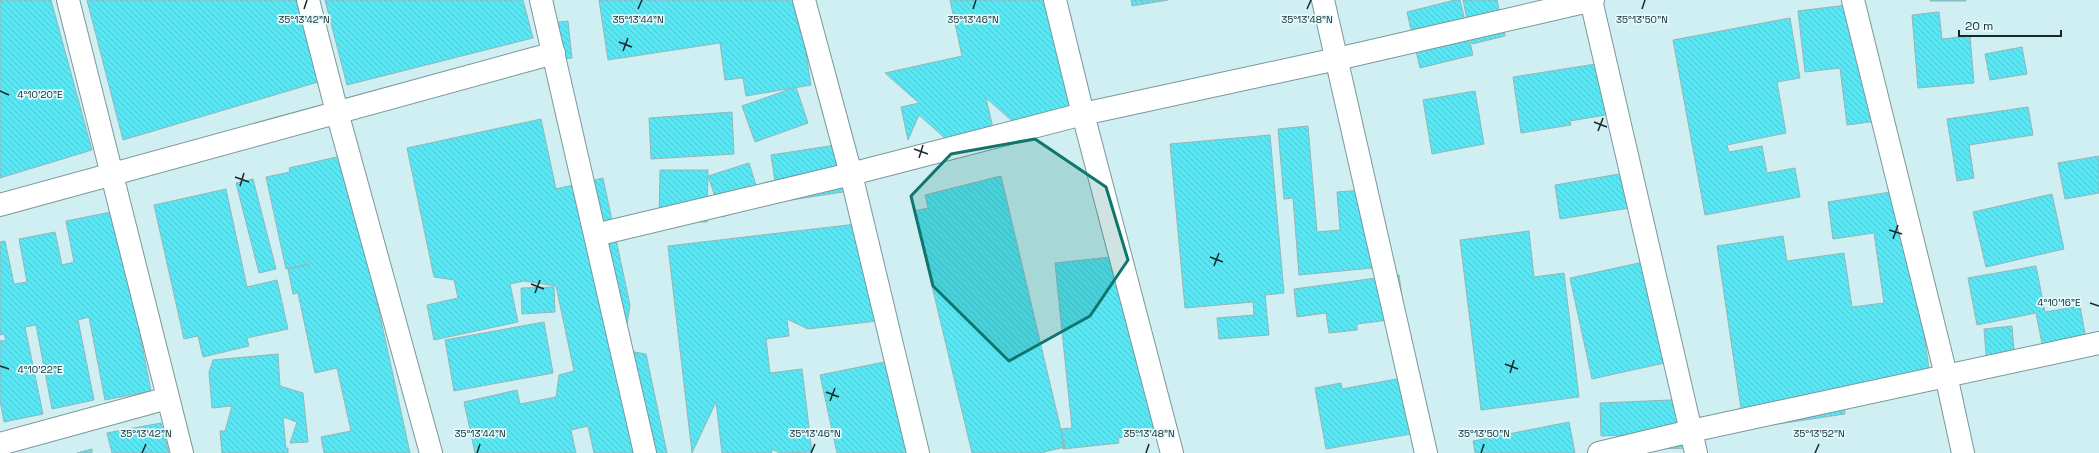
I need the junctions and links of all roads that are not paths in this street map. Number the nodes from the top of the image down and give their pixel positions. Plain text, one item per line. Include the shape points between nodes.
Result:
1 (68, 0) edge
2 (308, 0) edge
3 (541, 0) edge
4 (804, 0) edge
5 (1055, 0) edge
6 (1323, 0) edge
7 (1591, 0) edge
8 (1853, 0) edge
9 (554, 53) junction
10 (1337, 59) junction
11 (337, 112) junction
12 (1083, 114) junction
13 (112, 174) junction
14 (851, 174) junction
15 (0, 205) edge
16 (595, 235) junction
17 (2099, 342) edge
18 (1946, 375) junction
19 (168, 398) junction
20 (1691, 431) junction
21 (0, 444) edge
22 (182, 453) edge
23 (431, 453) edge
24 (645, 453) edge
25 (918, 453) edge
26 (1172, 453) edge
27 (1426, 453) edge
28 (1599, 453) edge
29 (1696, 453) edge
30 (1963, 453) edge

1 - 13 street
2 - 11 street
3 - 9 street
4 - 14 street
5 - 12 street
6 - 10 street
7 - 10 street
7 - 20 street
8 - 18 street
9 - 11 street
9 - 16 street
10 - 12 street
10 - 27 street
11 - 13 street
11 - 23 street
12 - 14 street
12 - 26 street
13 - 15 street
13 - 19 street
14 - 16 street
14 - 25 street
16 - 24 street
17 - 18 street
18 - 20 street
18 - 30 street
19 - 21 street
19 - 22 street
20 - 28 street
20 - 29 street

